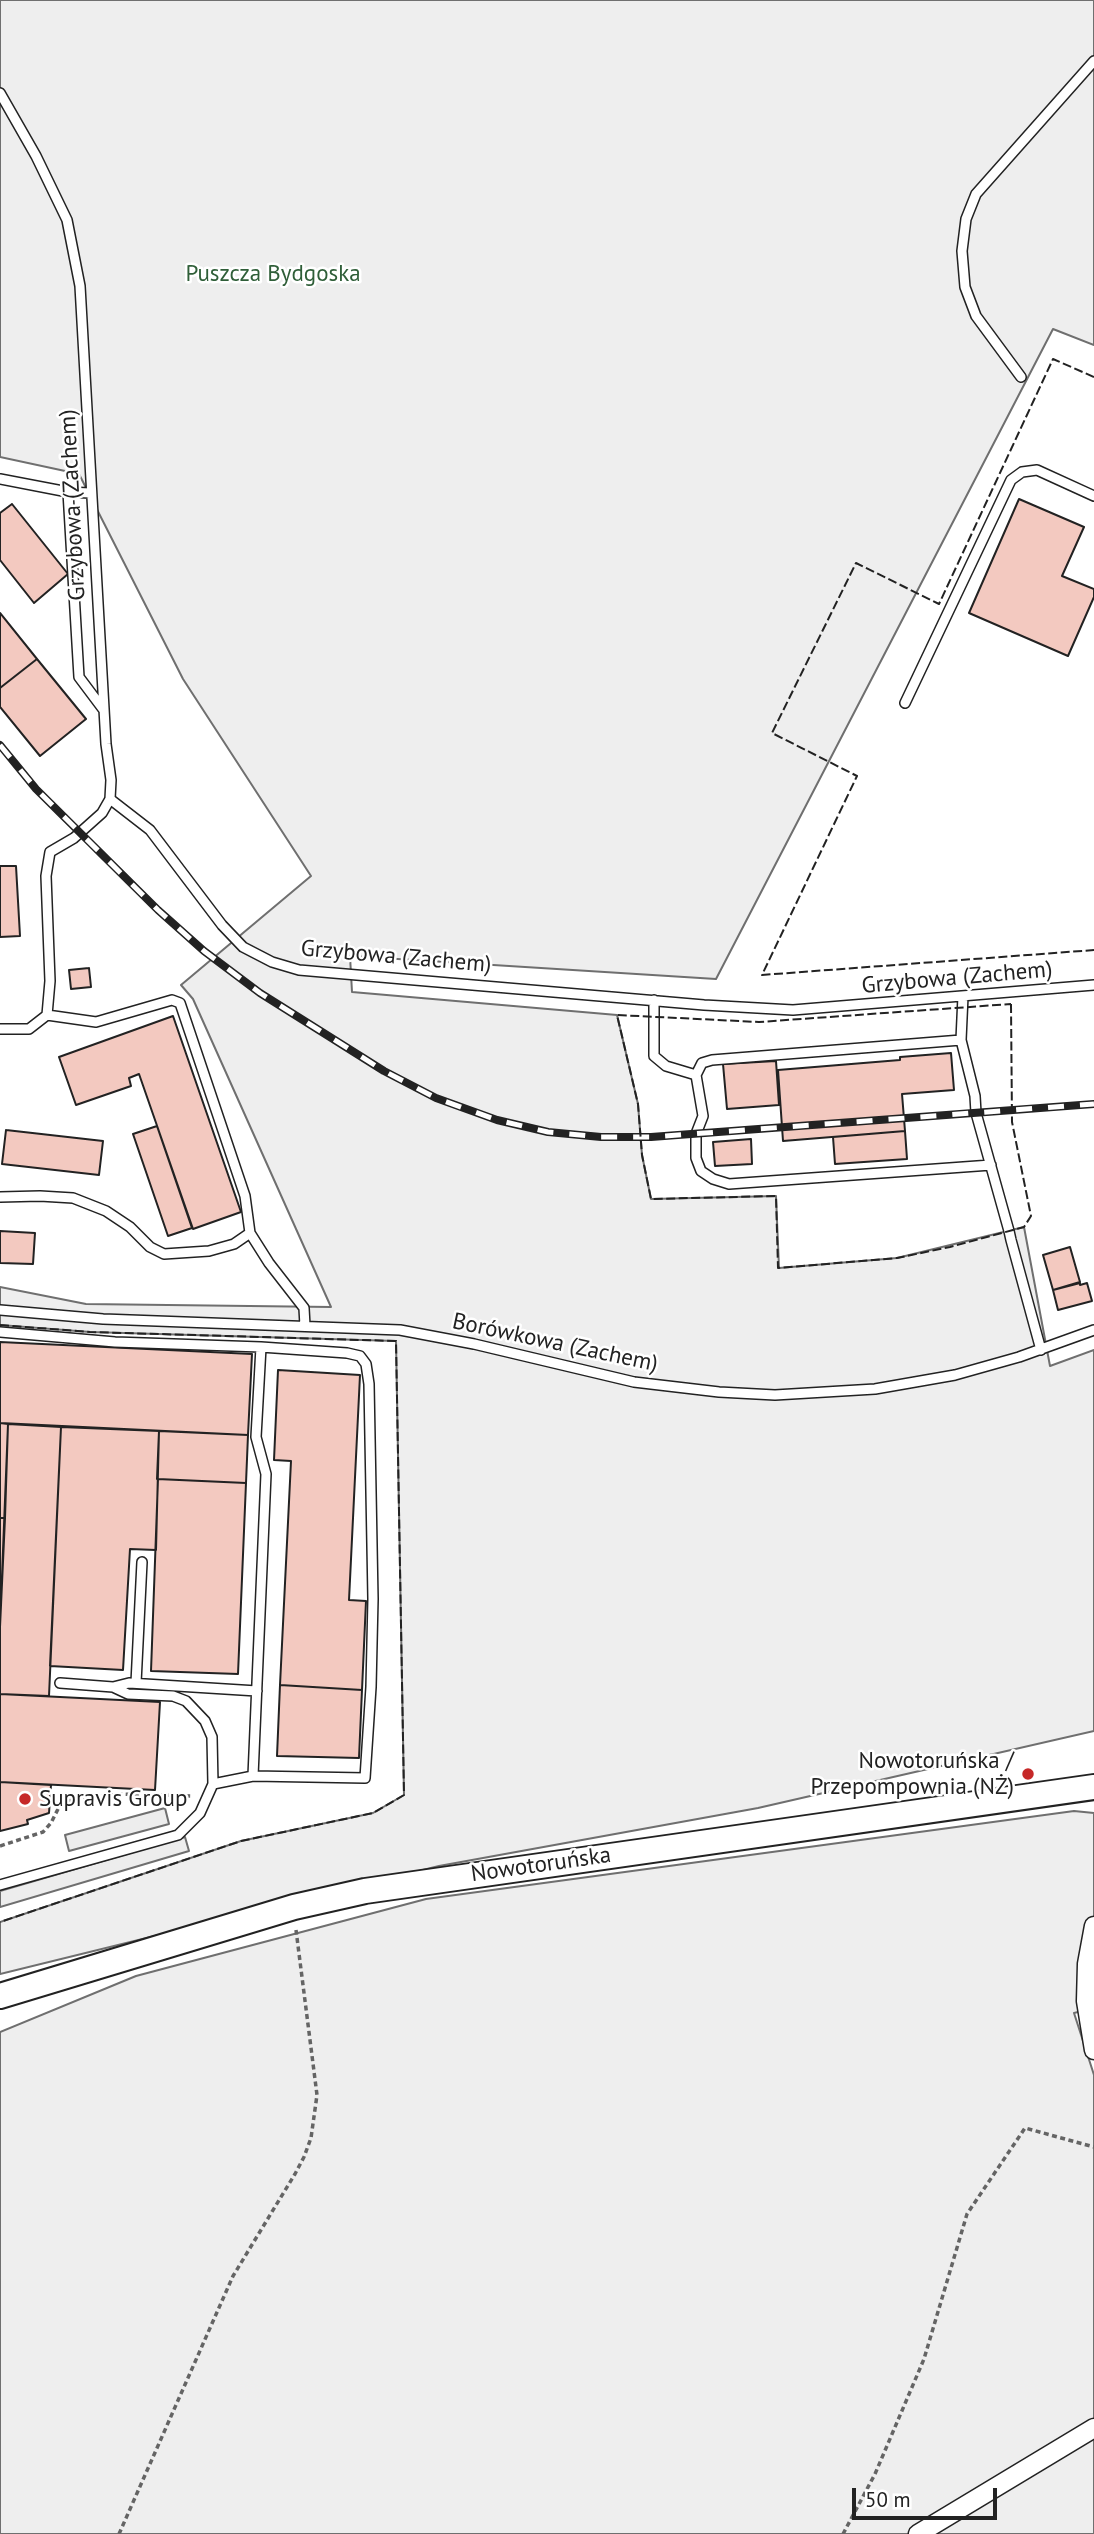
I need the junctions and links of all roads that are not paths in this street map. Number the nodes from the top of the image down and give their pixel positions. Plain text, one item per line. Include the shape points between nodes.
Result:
1 (1094, 61) edge
2 (0, 93) edge
3 (1021, 377) dead end
4 (0, 479) edge
5 (68, 492) junction
6 (90, 493) junction
7 (1094, 496) edge
8 (905, 703) dead end
9 (103, 709) junction
10 (110, 799) junction
11 (1094, 985) edge
12 (963, 996) junction
13 (654, 1000) junction
14 (47, 1015) junction
15 (0, 1029) edge
16 (961, 1040) junction
17 (696, 1075) junction
18 (991, 1165) junction
19 (0, 1197) edge
20 (250, 1233) junction
21 (0, 1310) edge
22 (305, 1326) junction
23 (1094, 1330) edge
24 (0, 1332) edge
25 (261, 1347) junction
26 (1041, 1350) junction
27 (142, 1562) dead end
28 (60, 1683) dead end
29 (136, 1684) junction
30 (113, 1687) junction
31 (257, 1691) junction
32 (253, 1776) junction
33 (213, 1784) junction
34 (1094, 1787) edge
35 (0, 1885) edge
36 (1094, 1926) edge
37 (0, 1996) edge
38 (1094, 2050) edge
39 (1094, 2428) edge
40 (918, 2534) edge

1 - 3 lane via 976,194 967,219 962,251 965,287 976,316
2 - 6 lane, Grzybowa (Zachem) via 67,220 80,286
4 - 5 lane
5 - 6 lane
5 - 9 lane via 79,677
6 - 9 lane, Grzybowa (Zachem)
7 - 8 lane via 1037,470 1022,472 1011,480
9 - 10 lane, Grzybowa (Zachem)
10 - 13 lane, Grzybowa (Zachem) via 150,830 243,947 272,962 299,970
10 - 14 lane via 102,813 74,838 50,852 46,876
11 - 12 lane, Grzybowa (Zachem)
12 - 13 lane, Grzybowa (Zachem) via 793,1010
12 - 16 lane
13 - 17 lane via 654,1056 666,1066
14 - 15 lane via 29,1029
14 - 20 lane via 96,1022 172,1000 180,1003 245,1196
16 - 17 lane via 712,1060 702,1063
16 - 18 lane
17 - 18 lane via 703,1116 696,1134 696,1158 701,1171 729,1184
18 - 26 lane
19 - 20 lane via 73,1198 106,1211 164,1254 209,1251 234,1244
20 - 22 lane via 304,1308
21 - 22 lane, Borówkowa (Zachem)
22 - 26 lane, Borówkowa (Zachem) via 400,1330 634,1382 775,1395 875,1389 929,1380
23 - 26 lane, Borówkowa (Zachem)
24 - 25 lane
25 - 31 lane via 256,1437 265,1475
25 - 32 lane via 347,1353 360,1356 366,1364 372,1687 365,1778
27 - 29 lane
28 - 30 lane
29 - 30 lane
29 - 31 lane
30 - 33 lane via 128,1694 173,1696 195,1708 212,1737
31 - 32 lane
32 - 33 lane
33 - 35 lane via 200,1813 178,1835
34 - 37 main road, Nowotoruńska via 365,1891 294,1907
36 - 38 street via 1086,2001
39 - 40 street

